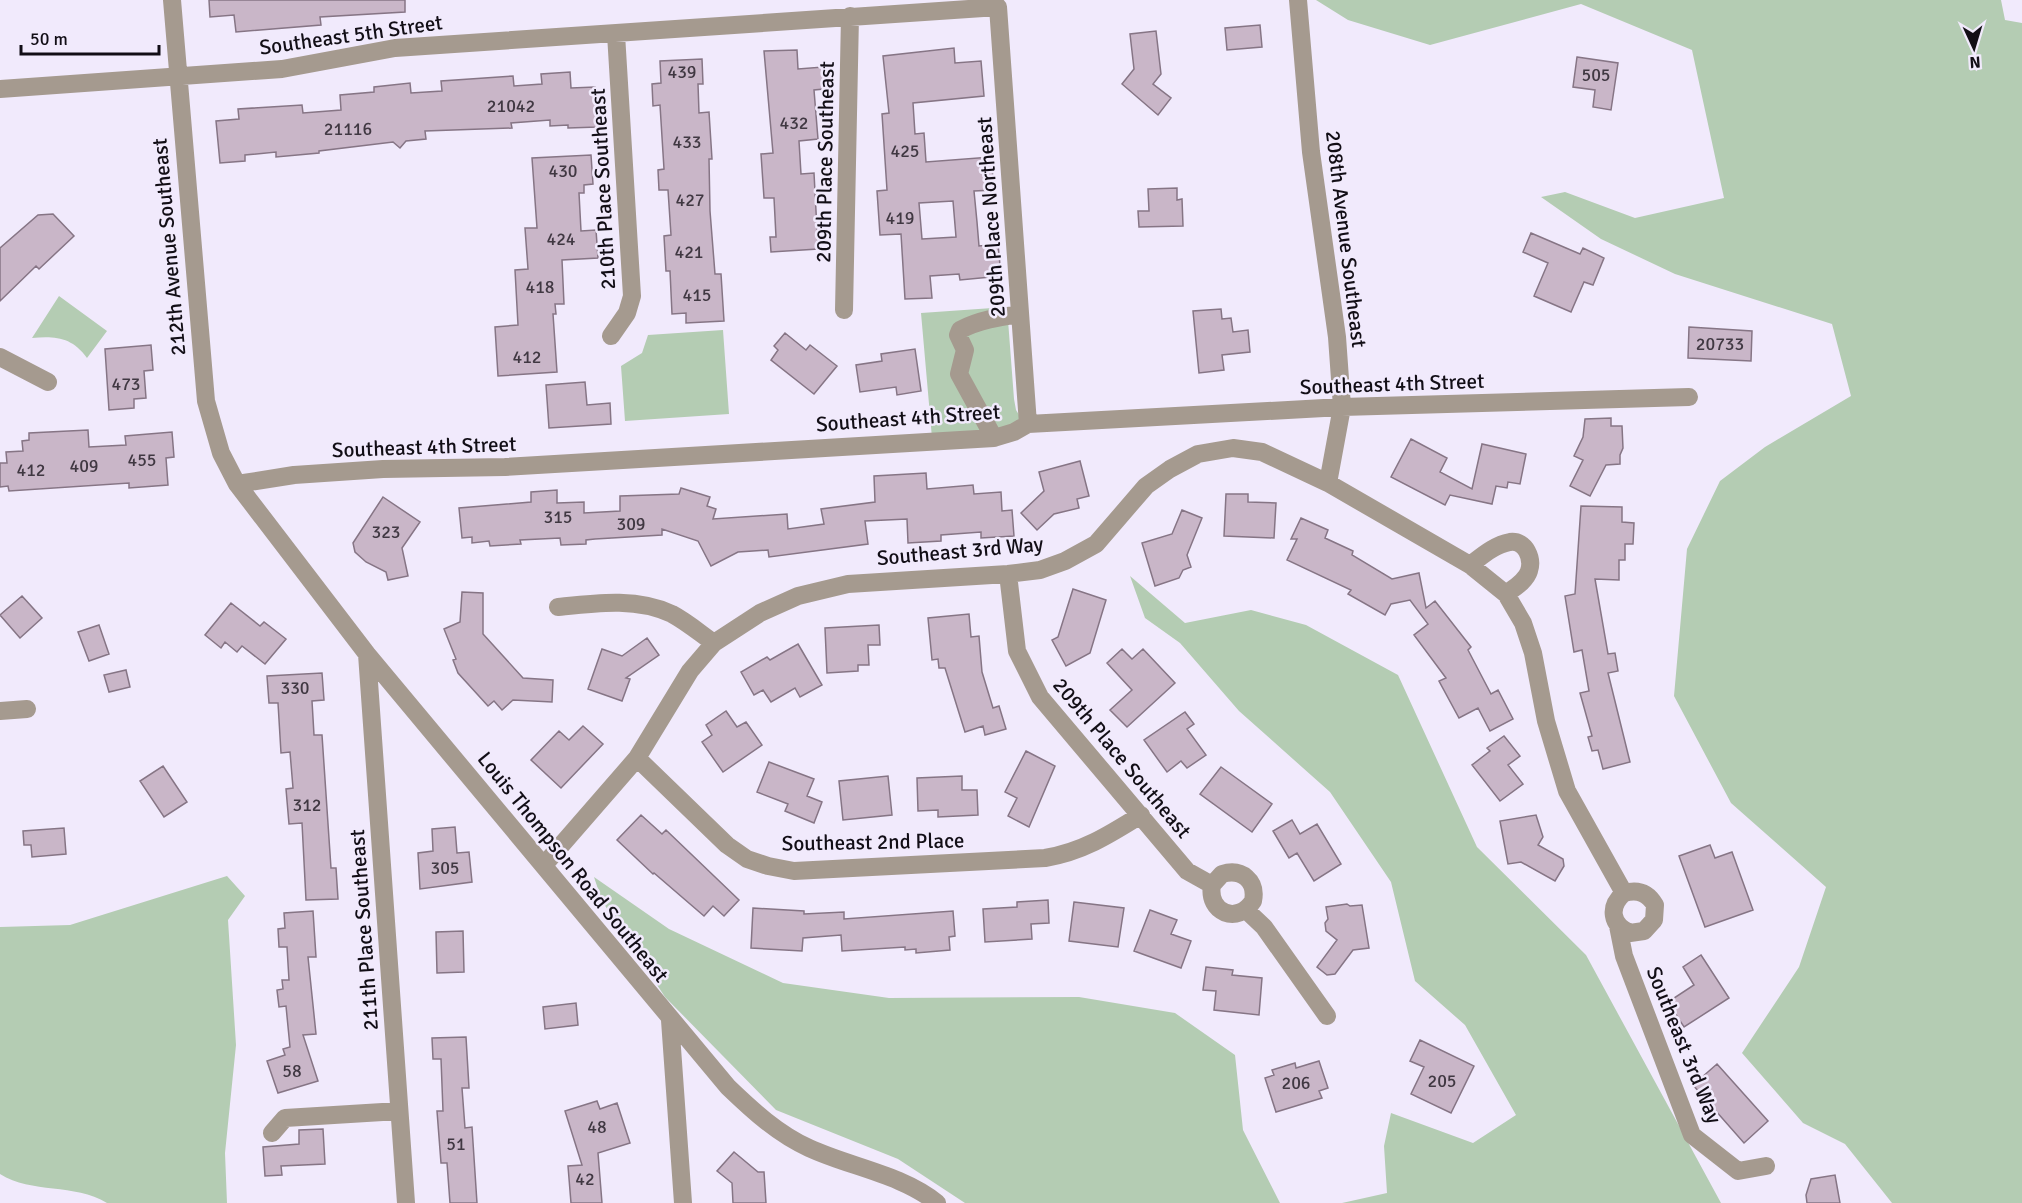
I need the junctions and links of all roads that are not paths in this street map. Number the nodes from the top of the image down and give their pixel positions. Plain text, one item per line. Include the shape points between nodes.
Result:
1 (172, 0) edge
2 (1298, 0) edge
3 (998, 7) joint
4 (850, 16) junction
5 (616, 34) junction
6 (177, 77) junction
7 (0, 89) edge
8 (844, 310) dead end
9 (1020, 314) junction
10 (611, 336) dead end
11 (0, 357) edge
12 (48, 381) dead end
13 (1689, 397) dead end
14 (1342, 407) junction
15 (1028, 424) junction
16 (994, 438) junction
17 (1328, 483) junction
18 (237, 484) junction
19 (1470, 565) junction
20 (1008, 574) junction
21 (1506, 594) junction
22 (558, 607) dead end
23 (714, 643) junction
24 (367, 654) junction
25 (27, 709) dead end
26 (0, 711) edge
27 (637, 758) junction
28 (1141, 815) junction
29 (544, 865) junction
30 (1212, 885) junction
31 (1624, 893) junction
32 (1246, 910) junction
33 (1618, 926) junction
34 (1327, 1016) dead end
35 (670, 1020) junction
36 (399, 1111) junction
37 (272, 1133) dead end
38 (1766, 1166) dead end
39 (406, 1203) edge
40 (683, 1203) edge
41 (937, 1203) edge

1 - 6 street, 212th Avenue Southeast
2 - 14 street, 208th Avenue Southeast via 1311,152 1337,337
3 - 4 street, Southeast 5th Street
3 - 9 street, 209th Place Northeast
4 - 5 street, Southeast 5th Street
4 - 8 street, 209th Place Southeast
5 - 6 street, Southeast 5th Street via 395,48 282,69
5 - 10 street, 210th Place Southeast via 632,296 627,313
6 - 7 street, Southeast 5th Street
6 - 18 street, 212th Avenue Southeast via 206,401 218,444
9 - 15 street, 209th Place Northeast
9 - 16 street via 979,321 960,330 958,335 965,350 959,374
11 - 12 street
13 - 14 street, Southeast 4th Street
14 - 15 street, Southeast 4th Street
14 - 17 street, 208th Avenue Southeast
15 - 16 street, Southeast 4th Street
16 - 18 street, Southeast 4th Street via 505,467 383,469 294,475
17 - 19 street, Southeast 3rd Way
17 - 20 street, Southeast 3rd Way via 1262,452 1233,448 1198,454 1146,486 1083,554 1040,570
18 - 24 street, Louis Thompson Road Southeast
19 - 21 street, Southeast 3rd Way
19 - 21 street via 1490,549 1510,542 1526,548 1531,559 1529,573
20 - 23 street, Southeast 3rd Way via 820,589 760,613
20 - 28 street, 209th Place Southeast via 1013,630 1026,673 1040,697
21 - 31 street, Southeast 3rd Way via 1523,622 1533,653 1546,721 1567,791
22 - 23 street via 602,603 646,606 672,614
23 - 27 street, Southeast 3rd Way via 690,671
24 - 29 street, Louis Thompson Road Southeast
24 - 36 street, 211th Place Southeast
25 - 26 street
27 - 28 street, Southeast 2nd Place via 727,845 747,859 794,871 1054,857 1090,846
27 - 29 street, Southeast 3rd Way
28 - 30 street, 209th Place Southeast via 1187,871
29 - 35 street, Louis Thompson Road Southeast
30 - 32 street via 1212,900 1221,912 1236,915
30 - 32 street via 1222,874 1244,875 1254,894
31 - 33 street, Southeast 3rd Way via 1613,912
31 - 33 street via 1646,894 1655,905 1654,920 1638,933
32 - 34 street via 1264,927
33 - 38 street, Southeast 3rd Way via 1624,956 1692,1135 1738,1171
35 - 40 street
35 - 41 street, Louis Thompson Road Southeast via 728,1087 777,1130 808,1148 909,1186
36 - 37 street via 285,1118
36 - 39 street, 211th Place Southeast

